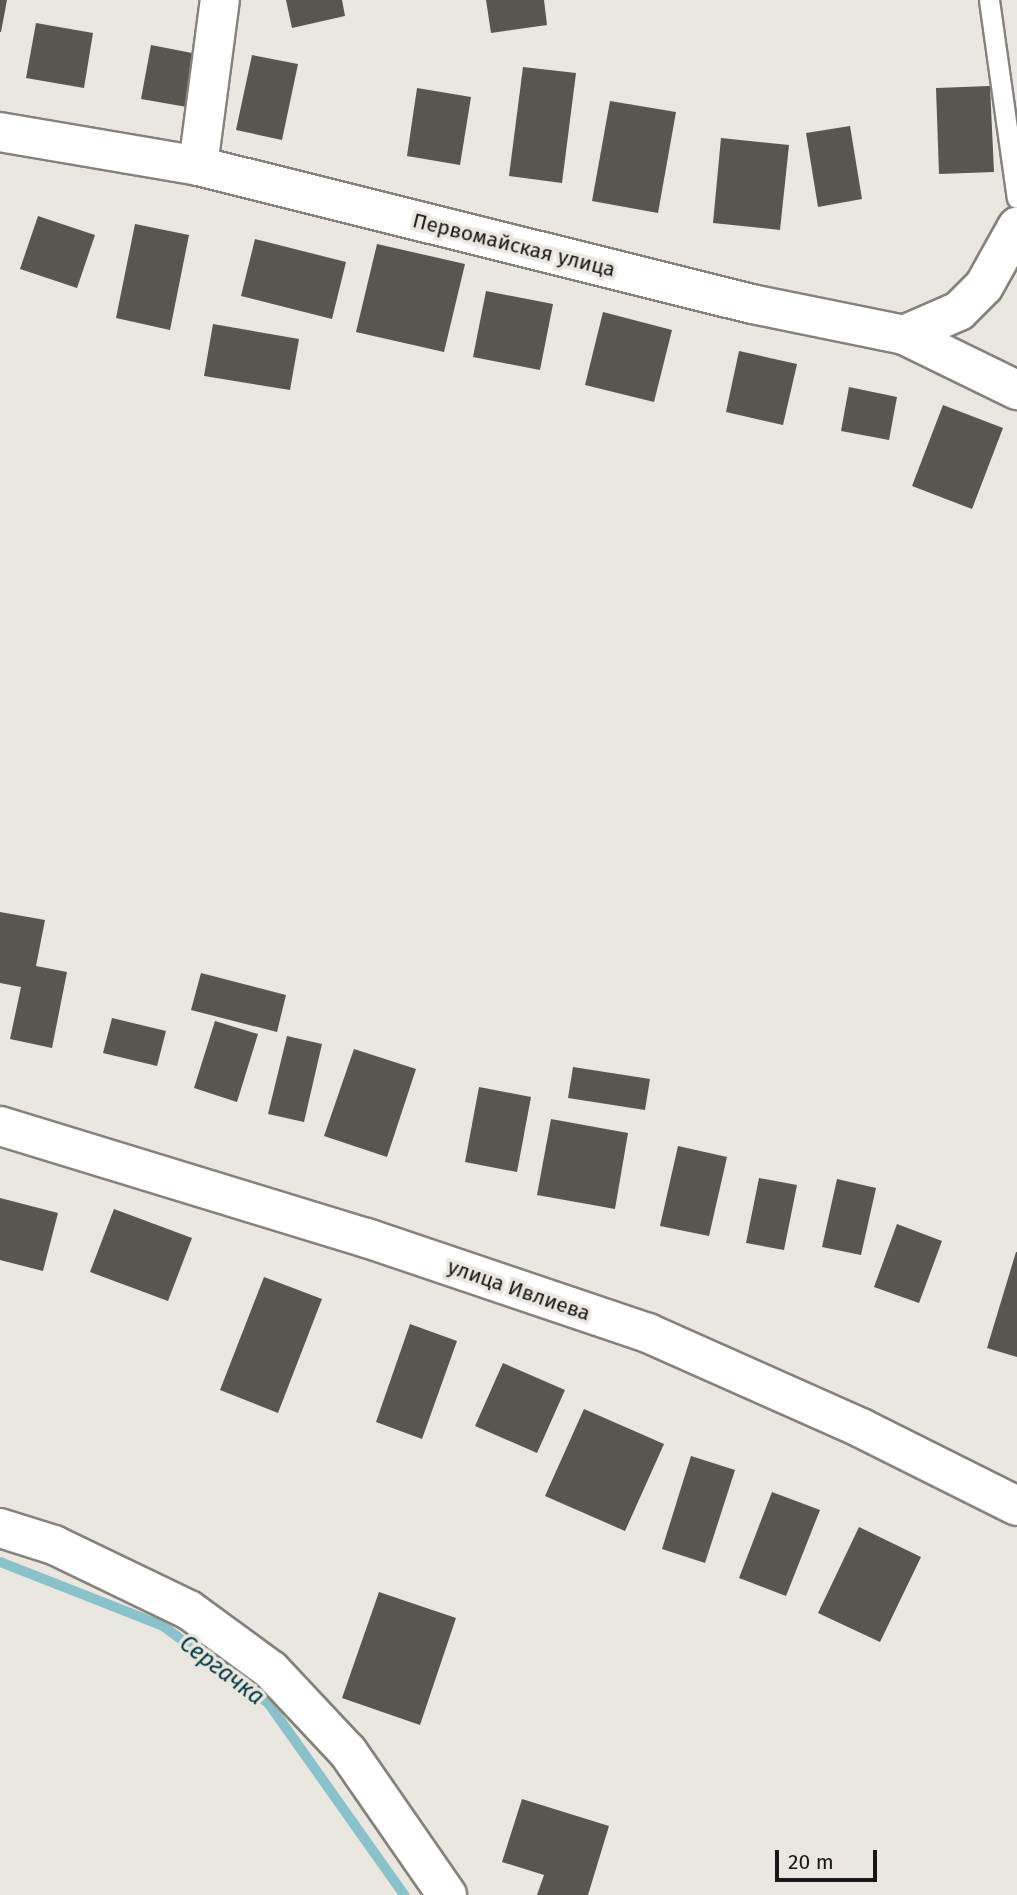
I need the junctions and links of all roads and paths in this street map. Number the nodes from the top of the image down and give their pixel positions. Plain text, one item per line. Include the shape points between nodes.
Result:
1 (220, 0) edge
2 (989, 0) edge
3 (0, 132) edge
4 (198, 166) junction
5 (1017, 198) edge
6 (1017, 227) edge
7 (904, 335) junction
8 (1017, 390) edge
9 (0, 1126) edge
10 (1017, 1506) edge
11 (0, 1528) edge
12 (447, 1895) edge

1 - 4 street
2 - 5 lane
3 - 4 street, Первомайская улица
4 - 7 street, Первомайская улица via 752,304
6 - 7 street via 984,286 959,311
7 - 8 street, Первомайская улица
9 - 10 street, улица Ивлиева via 367,1238 648,1333 861,1428
11 - 12 street via 54,1545 189,1610 271,1670 348,1752

